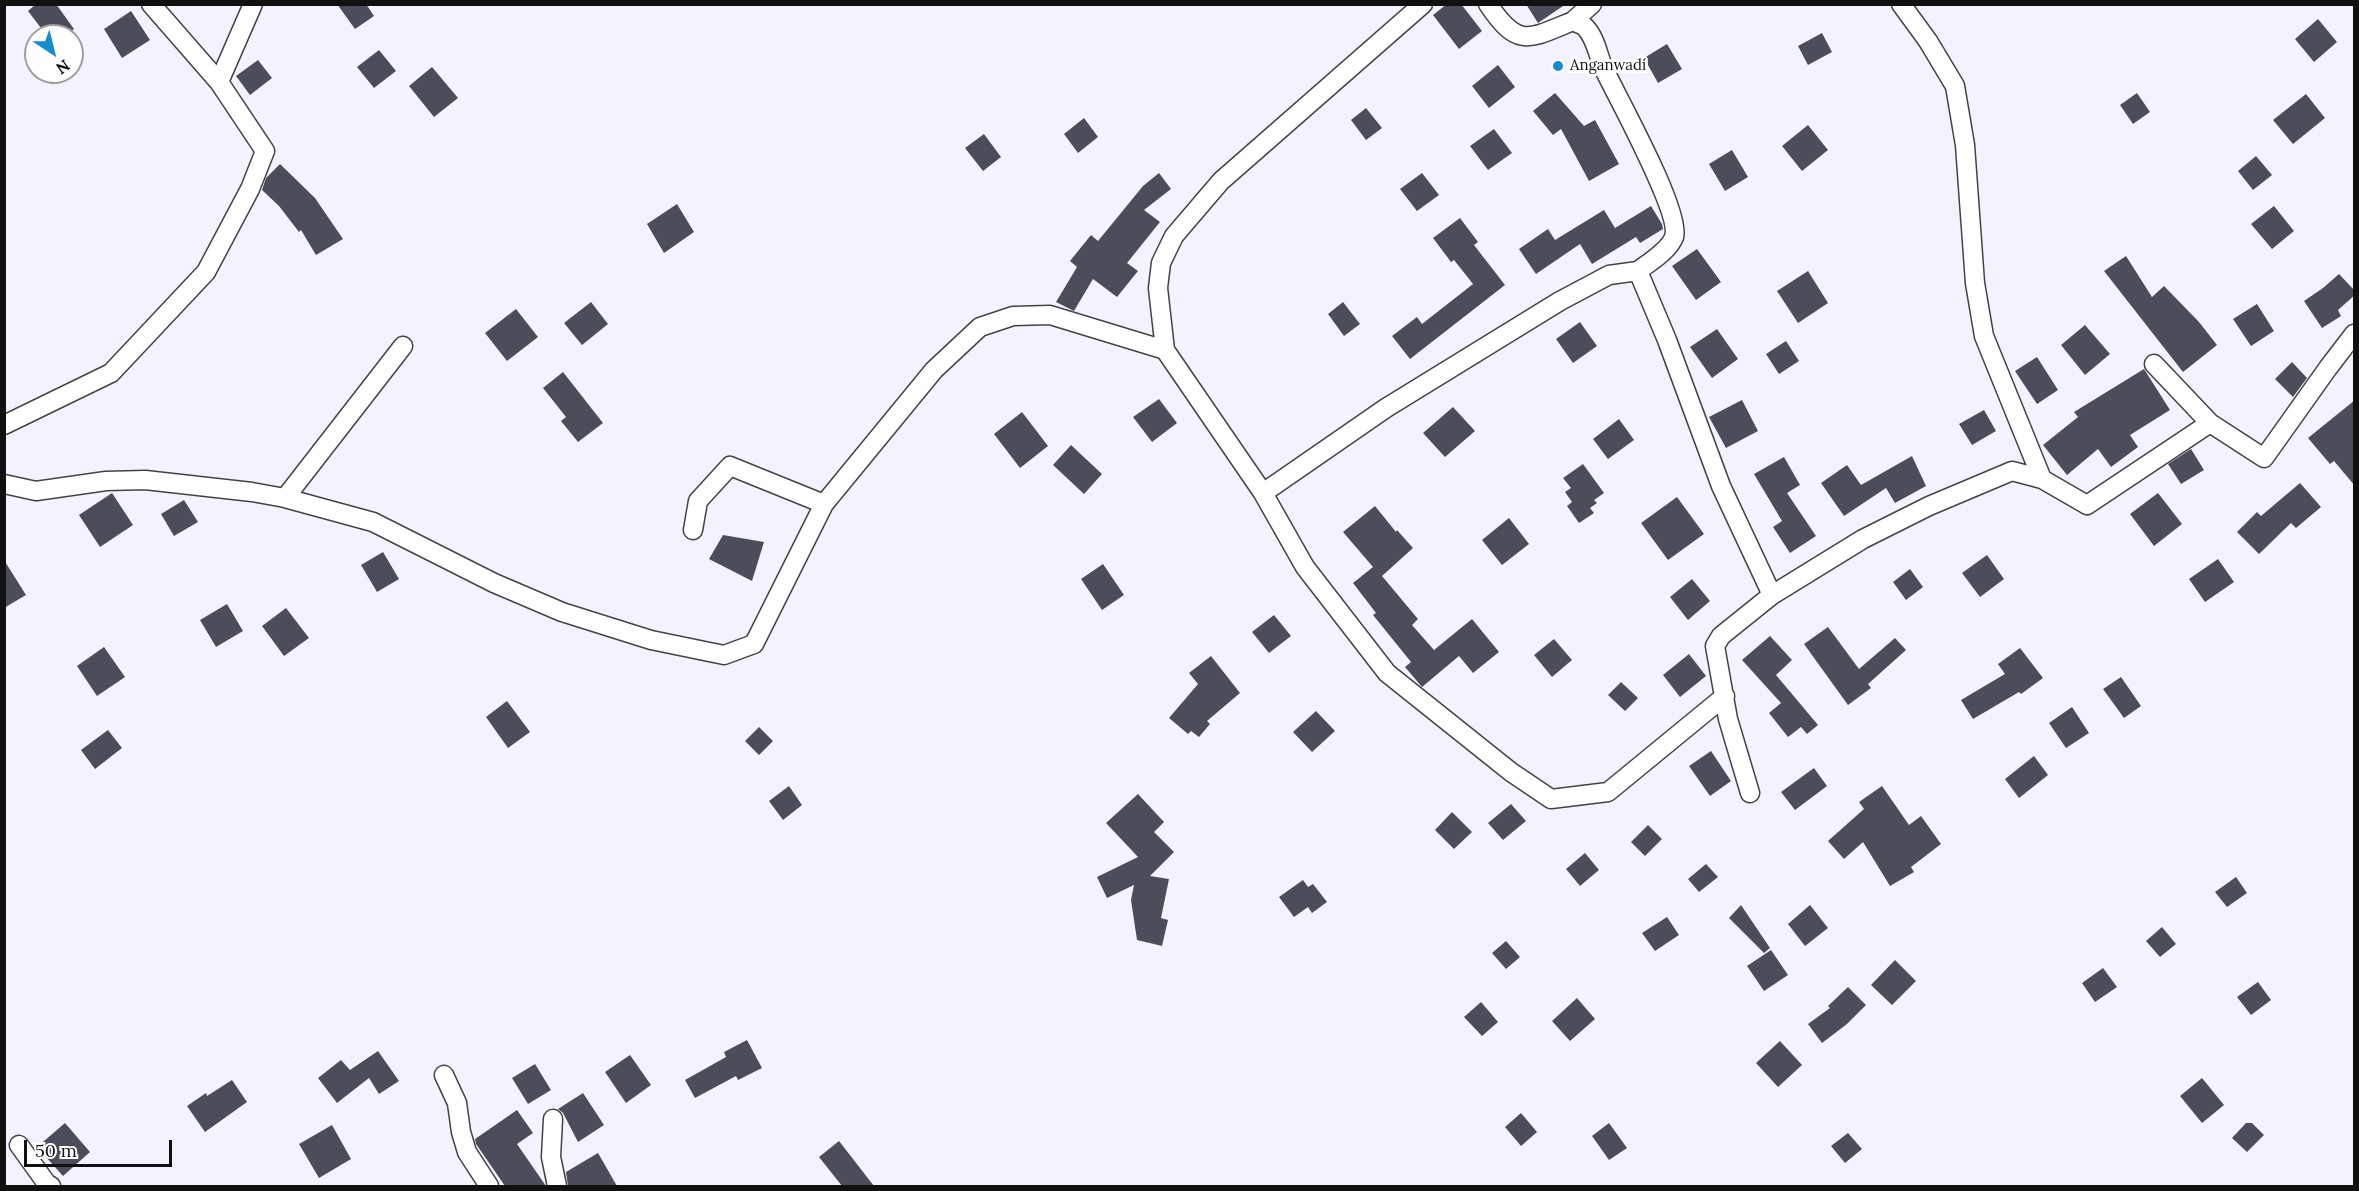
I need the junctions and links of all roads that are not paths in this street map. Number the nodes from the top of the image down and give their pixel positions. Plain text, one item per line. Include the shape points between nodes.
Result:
1 (151, 4) edge
2 (253, 4) edge
3 (1423, 4) edge
4 (1488, 4) edge
5 (1592, 4) edge
6 (1901, 4) edge
7 (1574, 21) junction
8 (219, 82) junction
9 (1638, 272) junction
10 (2355, 334) edge
11 (403, 346) dead end
12 (1166, 350) junction
13 (2154, 364) dead end
14 (2210, 423) junction
15 (4, 425) edge
16 (2042, 479) junction
17 (4, 484) edge
18 (1263, 493) junction
19 (285, 498) junction
20 (824, 504) junction
21 (693, 530) dead end
22 (1772, 595) junction
23 (1725, 696) junction
24 (1750, 793) dead end
25 (444, 1076) dead end
26 (553, 1119) dead end
27 (19, 1144) dead end
28 (51, 1186) edge
29 (489, 1186) edge
30 (557, 1186) edge

1 - 8 street
2 - 8 street
3 - 12 street via 1221,181 1174,236 1161,263 1158,288
4 - 7 street via 1500,23 1522,35 1533,37
5 - 7 street
6 - 16 street via 1955,86 1965,145 1975,283 1984,336
7 - 9 street via 1586,28 1596,45 1603,68 1663,192 1674,225 1674,237 1668,246
8 - 15 street via 265,151 250,189 206,272 111,373
9 - 18 street via 1609,275 1560,301 1386,408
9 - 22 street via 1721,486
10 - 14 street via 2264,458
11 - 19 street
12 - 18 street
12 - 20 street via 1050,315 1013,316 980,327 934,370
13 - 14 street
14 - 16 street via 2087,505
16 - 22 street via 2012,471 1929,506 1863,539
17 - 19 street via 36,491 145,480
18 - 23 street via 1305,567 1387,673 1511,772 1551,798 1608,792
19 - 20 street via 373,522 494,583 562,612 651,640 724,655 754,644
20 - 21 street via 730,466 698,501
22 - 23 street via 1720,636 1715,646
23 - 24 street
25 - 29 street via 457,1103 467,1152
26 - 30 street via 551,1157
27 - 28 street

